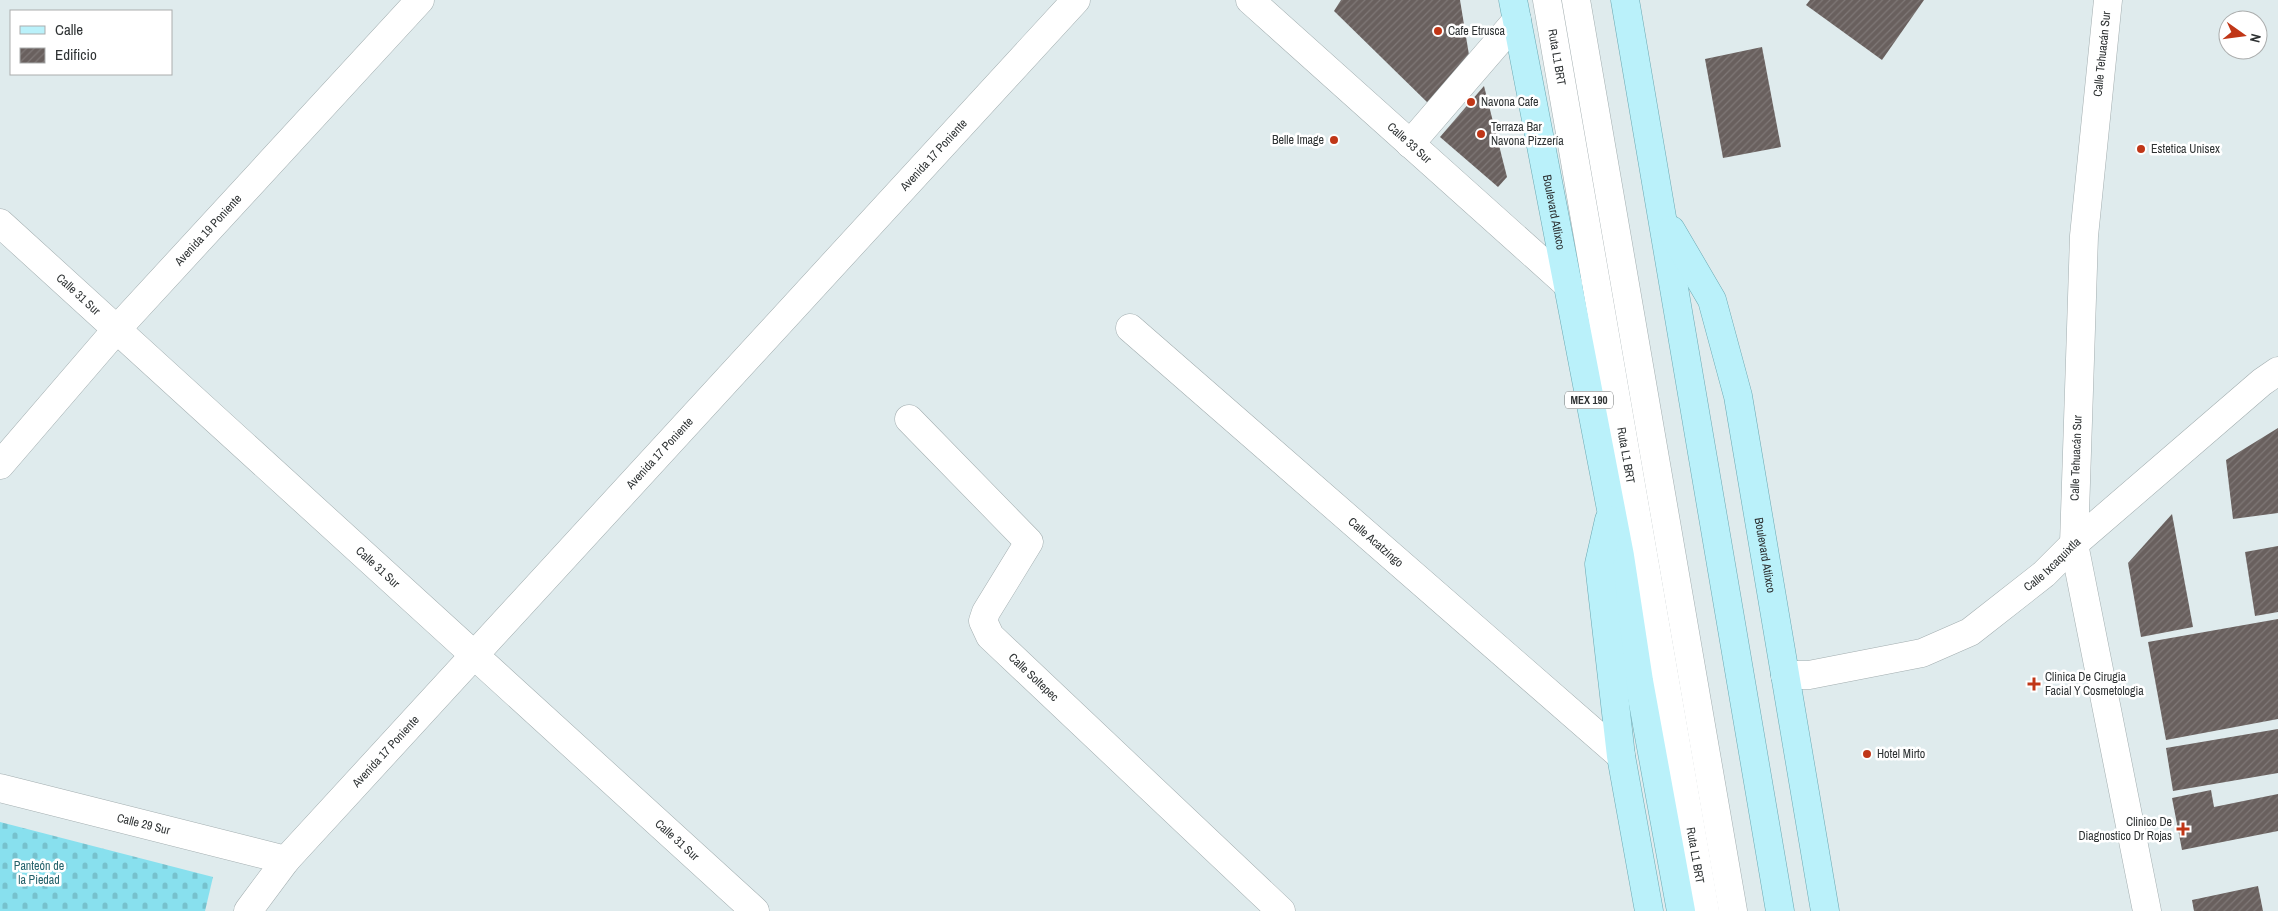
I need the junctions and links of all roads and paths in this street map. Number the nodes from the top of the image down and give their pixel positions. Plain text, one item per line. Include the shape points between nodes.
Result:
1 (420, 0) edge
2 (1076, 0) edge
3 (1250, 0) edge
4 (1547, 0) edge
5 (1576, 0) edge
6 (1625, 0) edge
7 (2108, 0) edge
8 (1515, 10) edge
9 (1410, 144) junction
10 (1662, 214) junction
11 (0, 223) edge
12 (1568, 285) junction
13 (1130, 328) dead end
14 (117, 329) junction
15 (2278, 371) edge
16 (909, 419) dead end
17 (0, 465) edge
18 (1610, 514) junction
19 (2074, 544) junction
20 (473, 654) junction
21 (1786, 675) junction
22 (1621, 756) junction
23 (0, 788) edge
24 (286, 860) junction
25 (248, 911) edge
26 (755, 911) edge
27 (1281, 911) edge
28 (1649, 911) edge
29 (1681, 911) edge
30 (1705, 911) edge
31 (1732, 911) edge
32 (1780, 911) edge
33 (1825, 911) edge
34 (2147, 911) edge

1 - 14 street, Avenida 19 Poniente
2 - 20 street, Avenida 17 Poniente
3 - 9 street, Calle 33 Sur
4 - 30 street, Ruta L1 BRT
5 - 31 street
6 - 10 main road, Boulevard Atlixco
7 - 19 street, Calle Tehuacán Sur via 2084,236
8 - 9 street
8 - 12 main road, Boulevard Atlixco / MEX 190
9 - 12 street, Calle 33 Sur
10 - 21 main road, Boulevard Atlixco via 1712,300 1738,396
10 - 32 main road, Boulevard Atlixco
11 - 14 street, Calle 31 Sur
12 - 18 main road, Boulevard Atlixco / MEX 190
13 - 22 street, Calle Acatzingo
14 - 17 street, Avenida 19 Poniente
14 - 20 street, Calle 31 Sur
15 - 19 street, Calle Ixcaquixtla
16 - 27 street, Calle Soltepec via 1029,542 986,612 983,621 990,636
18 - 22 main road, Boulevard Atlixco / MEX 190 via 1599,564
18 - 29 main road, Boulevard Atlixco
19 - 21 street, Calle Ixcaquixtla via 2044,574 1970,632 1922,653 1809,675
19 - 34 street, Calle Tehuacán Sur
20 - 24 street, Avenida 17 Poniente
20 - 26 street, Calle 31 Sur
21 - 33 main road, Boulevard Atlixco
22 - 28 main road, Boulevard Atlixco / MEX 190
23 - 24 street, Calle 29 Sur
24 - 25 street, Avenida 17 Poniente

